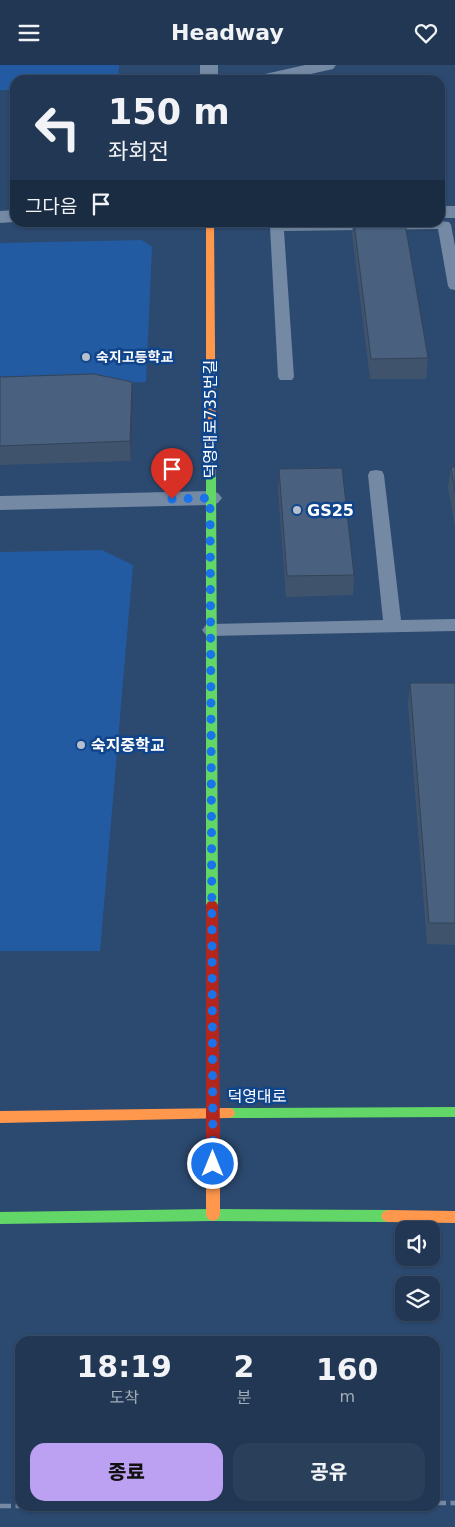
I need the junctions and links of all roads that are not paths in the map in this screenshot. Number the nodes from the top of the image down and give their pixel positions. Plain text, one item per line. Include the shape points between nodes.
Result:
1 (327, 65) edge
2 (284, 75) edge
3 (210, 227) edge
4 (277, 227) edge
5 (444, 227) edge
6 (455, 286) edge
7 (286, 377) dead end
8 (376, 475) dead end
9 (210, 498) junction
10 (0, 503) edge
11 (455, 625) edge
12 (393, 626) junction
13 (211, 630) junction
14 (455, 1112) edge
15 (213, 1113) junction
16 (0, 1117) edge
17 (213, 1215) junction
18 (455, 1217) edge
19 (0, 1219) edge

1 - 2 street
3 - 9 street, 덕영대로735번길
4 - 7 lane
5 - 6 lane
8 - 12 lane
9 - 10 street
9 - 13 street, 덕영대로735번길
11 - 12 lane
12 - 13 lane
13 - 15 street, 덕영대로735번길
14 - 15 street, 덕영대로
15 - 16 street, 덕영대로
15 - 17 street, 덕영대로735번길
17 - 18 street
17 - 19 street

